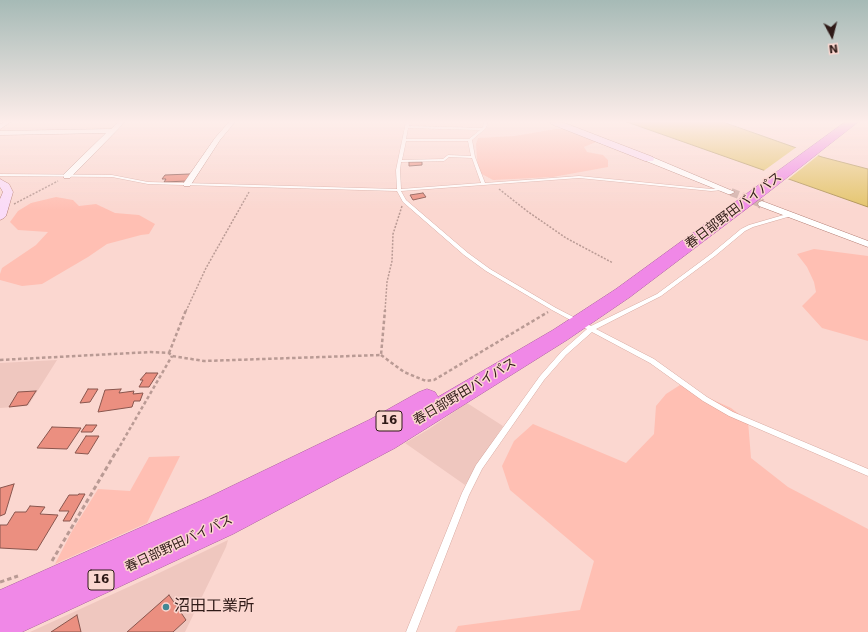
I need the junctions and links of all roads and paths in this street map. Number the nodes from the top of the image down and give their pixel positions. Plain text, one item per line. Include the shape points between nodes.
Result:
1 (91, 151) edge
2 (209, 151) edge
3 (402, 151) edge
4 (472, 151) edge
5 (630, 151) edge
6 (804, 151) edge
7 (811, 151) edge
8 (473, 157) junction
9 (649, 159) joint
10 (400, 161) junction
11 (0, 175) edge
12 (66, 176) junction
13 (0, 182) edge
14 (495, 182) junction
15 (483, 183) junction
16 (187, 184) junction
17 (253, 186) junction
18 (723, 189) junction
19 (399, 190) junction
20 (751, 194) junction
21 (404, 201) junction
22 (1, 213) edge
23 (789, 215) junction
24 (868, 244) edge
25 (613, 263) dead end
26 (573, 318) junction
27 (168, 353) junction
28 (381, 355) junction
29 (172, 356) junction
30 (0, 360) edge
31 (868, 473) edge
32 (51, 563) dead end
33 (22, 574) dead end
34 (0, 582) edge
35 (0, 606) edge
36 (0, 624) edge
37 (3, 632) edge
38 (411, 632) edge

1 - 12 street
2 - 16 street
3 - 10 lane
4 - 8 lane
5 - 9 street
6 - 20 highway, 春日部野田バイパス / 16
7 - 20 highway, 春日部野田バイパス / 16
8 - 10 lane via 448,156 444,160
8 - 15 lane
9 - 18 street
10 - 19 lane
11 - 12 lane
12 - 16 lane via 112,176 148,183
12 - 22 path
13 - 22 street via 8,192
14 - 15 lane
14 - 18 lane via 579,177
14 - 25 path via 505,194 566,238
15 - 19 lane
16 - 17 lane
17 - 19 lane
17 - 27 path via 206,268
18 - 20 street
19 - 21 lane
20 - 23 street
20 - 26 highway, 春日部野田バイパス / 16 via 611,286
21 - 26 lane via 477,262
21 - 28 path via 393,234
23 - 24 street
23 - 26 lane via 743,230 659,295
26 - 28 path via 434,380 426,381 404,372
26 - 31 lane via 652,361 705,400 731,414
26 - 35 highway, 春日部野田バイパス / 16 via 378,428 210,512
26 - 36 highway, 春日部野田バイパス / 16 via 560,335 386,440 224,524
26 - 38 lane via 564,353 542,378 479,467 466,493
27 - 29 path
27 - 30 path via 136,352
28 - 29 path via 204,361
29 - 32 path
33 - 34 path
36 - 37 street

